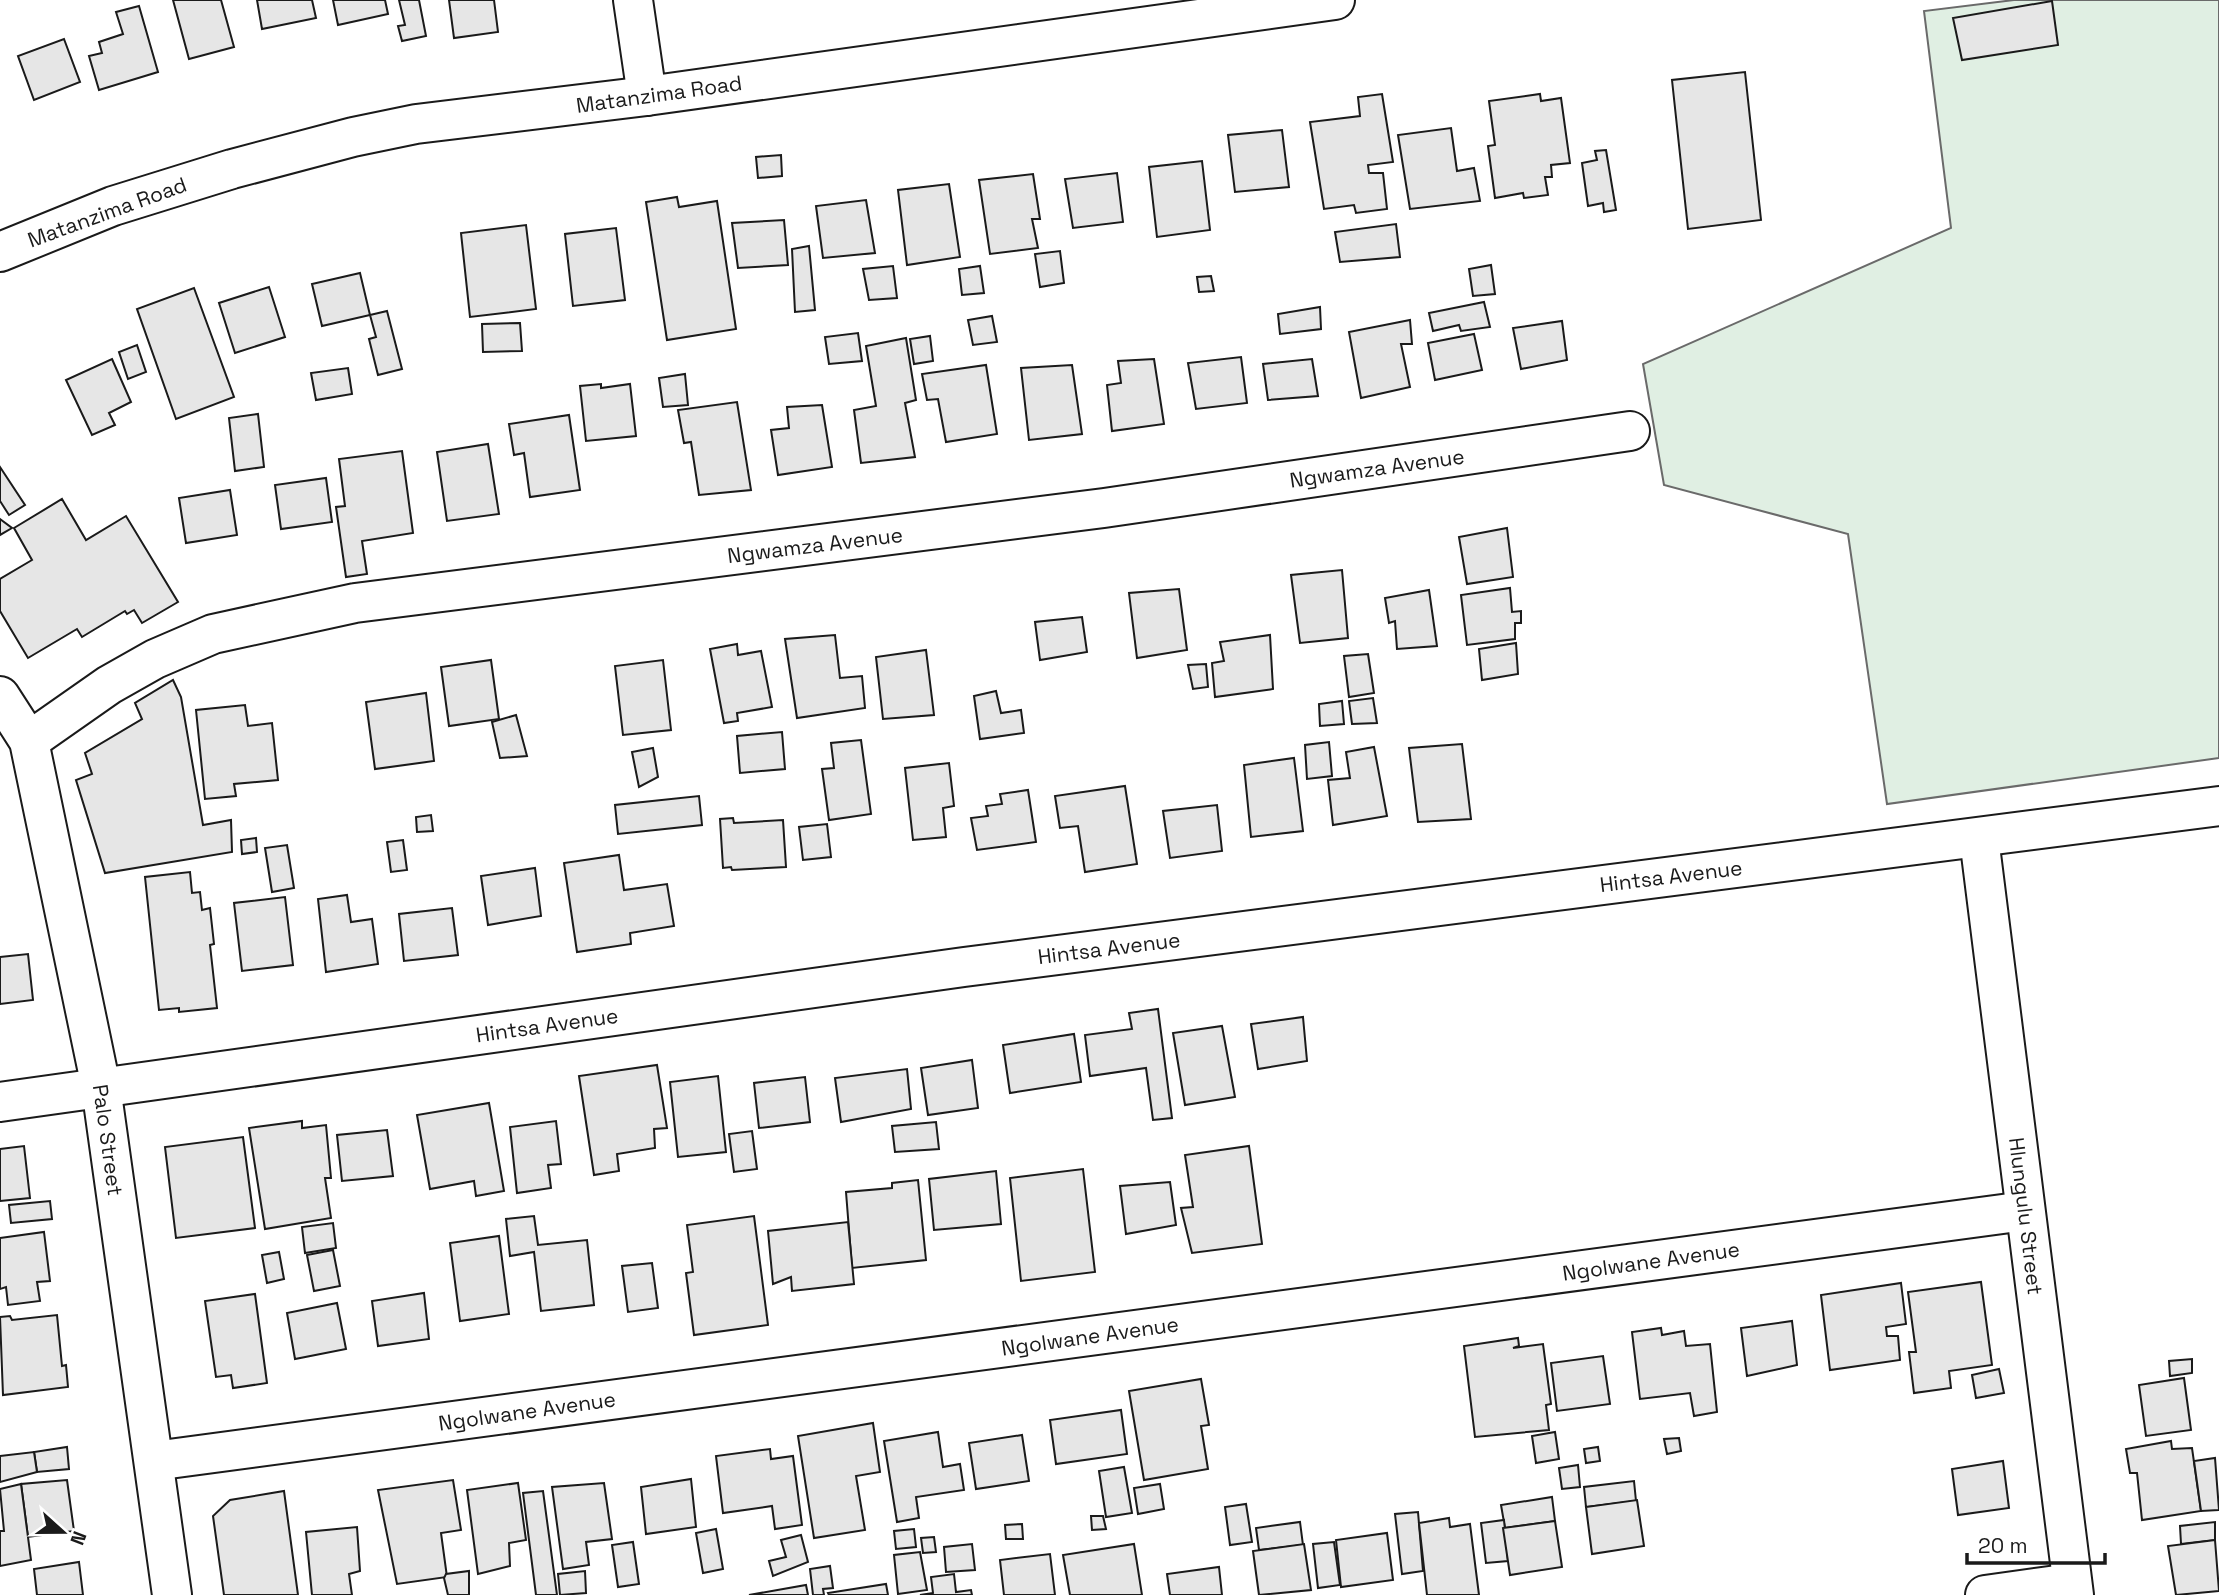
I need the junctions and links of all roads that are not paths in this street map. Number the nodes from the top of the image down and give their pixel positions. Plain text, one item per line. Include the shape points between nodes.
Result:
1 (633, 0) edge
2 (1335, 0) edge
3 (647, 96) junction
4 (0, 252) edge
5 (1630, 431) dead end
6 (0, 696) edge
7 (29, 741) junction
8 (2219, 806) edge
9 (1979, 838) junction
10 (101, 1087) junction
11 (0, 1102) edge
12 (2025, 1211) junction
13 (154, 1461) junction
14 (2073, 1589) edge
15 (172, 1595) edge
16 (1985, 1595) edge

1 - 3 street
2 - 3 street, Matanzima Road
3 - 4 street, Matanzima Road via 416,124 353,137 113,206
5 - 7 street, Ngwamza Avenue via 1104,508 355,603 213,635 155,659
6 - 7 street, Palo Street
7 - 10 street, Palo Street
8 - 9 street, Hintsa Avenue
9 - 10 street, Hintsa Avenue via 964,967
9 - 12 street, Hlungulu Street
10 - 11 street, Hintsa Avenue
10 - 13 street, Palo Street
12 - 13 street, Ngolwane Avenue
12 - 14 street, Hlungulu Street
13 - 15 street, Palo Street
14 - 16 street

